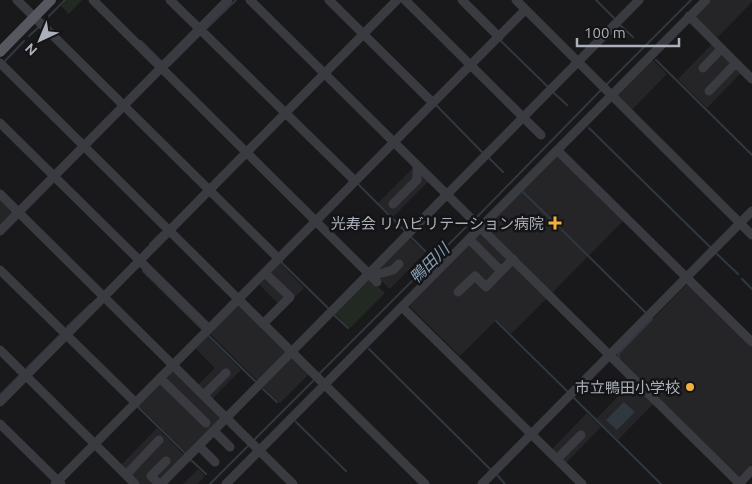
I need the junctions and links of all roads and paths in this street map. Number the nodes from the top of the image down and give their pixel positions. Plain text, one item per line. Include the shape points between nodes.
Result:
1 (17, 0) edge
2 (51, 0) edge
3 (93, 0) edge
4 (170, 0) edge
5 (228, 0) edge
6 (250, 0) edge
7 (330, 0) edge
8 (397, 0) edge
9 (405, 0) edge
10 (462, 0) edge
11 (516, 0) edge
12 (639, 0) edge
13 (706, 0) edge
14 (525, 10) junction
15 (689, 16) junction
16 (34, 17) junction
17 (200, 29) junction
18 (364, 34) junction
19 (499, 36) junction
20 (721, 49) junction
21 (0, 52) edge
22 (578, 62) junction
23 (0, 64) edge
24 (736, 64) junction
25 (471, 65) junction
26 (162, 68) junction
27 (703, 68) dead end
28 (324, 74) junction
29 (752, 79) edge
30 (709, 91) dead end
31 (610, 93) junction
32 (433, 103) junction
33 (124, 106) junction
34 (285, 113) junction
35 (523, 117) junction
36 (0, 123) edge
37 (541, 135) dead end
38 (394, 143) junction
39 (84, 146) junction
40 (557, 150) junction
41 (247, 152) junction
42 (417, 166) junction
43 (55, 176) junction
44 (355, 182) junction
45 (209, 190) junction
46 (0, 194) edge
47 (446, 195) junction
48 (393, 204) dead end
49 (752, 211) edge
50 (19, 212) junction
51 (316, 221) junction
52 (740, 223) junction
53 (479, 226) junction
54 (170, 230) junction
55 (0, 231) edge
56 (752, 234) edge
57 (469, 239) junction
58 (279, 259) junction
59 (513, 259) junction
60 (140, 261) junction
61 (399, 264) dead end
62 (0, 270) edge
63 (501, 271) junction
64 (265, 273) junction
65 (372, 277) junction
66 (686, 278) junction
67 (458, 292) dead end
68 (104, 297) junction
69 (238, 299) junction
70 (402, 307) junction
71 (263, 324) junction
72 (208, 329) junction
73 (66, 335) junction
74 (752, 342) edge
75 (0, 350) edge
76 (291, 352) junction
77 (610, 355) junction
78 (173, 365) junction
79 (226, 373) dead end
80 (26, 376) junction
81 (160, 378) junction
82 (324, 383) junction
83 (204, 395) junction
84 (0, 402) edge
85 (136, 403) junction
86 (227, 418) junction
87 (0, 424) edge
88 (206, 424) dead end
89 (214, 431) junction
90 (531, 434) junction
91 (580, 435) dead end
92 (159, 440) dead end
93 (95, 444) junction
94 (199, 446) junction
95 (230, 447) dead end
96 (259, 449) junction
97 (557, 459) junction
98 (166, 461) dead end
99 (215, 462) dead end
100 (752, 470) edge
101 (126, 474) junction
102 (58, 483) edge
103 (135, 484) edge
104 (160, 484) edge
105 (226, 484) edge
106 (293, 484) edge
107 (425, 484) edge
108 (482, 484) edge
109 (582, 484) edge
110 (740, 484) edge

1 - 16 street
2 - 16 main road
3 - 26 street
4 - 17 street
5 - 17 street
6 - 28 street
7 - 18 street
8 - 18 street
9 - 25 street
10 - 19 street
11 - 14 street
12 - 22 street
13 - 15 street
14 - 19 street
14 - 22 street
15 - 20 street
15 - 31 street
16 - 21 main road
16 - 33 street
17 - 26 street
17 - 34 street
18 - 28 street
18 - 32 street
19 - 25 street
20 - 24 street
20 - 27 street
22 - 31 street
22 - 35 street
23 - 39 street
24 - 29 street
24 - 30 street
25 - 32 street
25 - 35 street
26 - 33 street
26 - 41 street
28 - 34 street
28 - 38 street
31 - 40 street
31 - 52 street
32 - 38 street
33 - 39 street
33 - 45 street
34 - 41 street
34 - 44 street
35 - 37 street
35 - 47 street
36 - 43 street
38 - 42 street
38 - 44 street
39 - 43 street
39 - 54 street
40 - 53 street
40 - 66 street
41 - 45 street
41 - 51 street
42 - 47 street
42 - 48 street via 417,180
43 - 50 street
43 - 60 street
44 - 51 street
45 - 54 street
45 - 58 street
46 - 50 street
47 - 53 street
47 - 65 street
49 - 52 street
50 - 55 street
50 - 68 street
51 - 58 street
51 - 65 street
52 - 56 street
52 - 66 street
53 - 57 street
53 - 59 street
54 - 60 street
54 - 69 street
57 - 63 street
57 - 70 street
58 - 64 street
59 - 63 street
59 - 77 street
60 - 68 street
60 - 72 street
61 - 65 street via 393,270
62 - 73 street
63 - 67 street via 486,287 475,276
64 - 69 street
64 - 71 street via 290,297
65 - 76 street
66 - 74 street
66 - 77 street
68 - 73 street
68 - 78 street
69 - 71 street
69 - 72 street
70 - 82 street
70 - 90 street
71 - 76 street
72 - 78 street
73 - 80 street
73 - 85 street
75 - 80 street
76 - 82 street
76 - 86 street
77 - 90 street
77 - 110 street
78 - 81 street
78 - 83 street
79 - 83 street
80 - 84 street
80 - 93 street
81 - 85 street
81 - 88 street
82 - 96 street
82 - 107 street
83 - 86 street
85 - 93 street
86 - 89 street
86 - 96 street
87 - 102 street
89 - 94 street
89 - 95 street
90 - 97 street
90 - 108 street
91 - 97 street
92 - 101 street
93 - 101 street
93 - 102 street
94 - 99 street
94 - 104 street
96 - 105 street
96 - 106 street
97 - 109 street
98 - 104 street via 151,476
100 - 110 street
101 - 103 street

